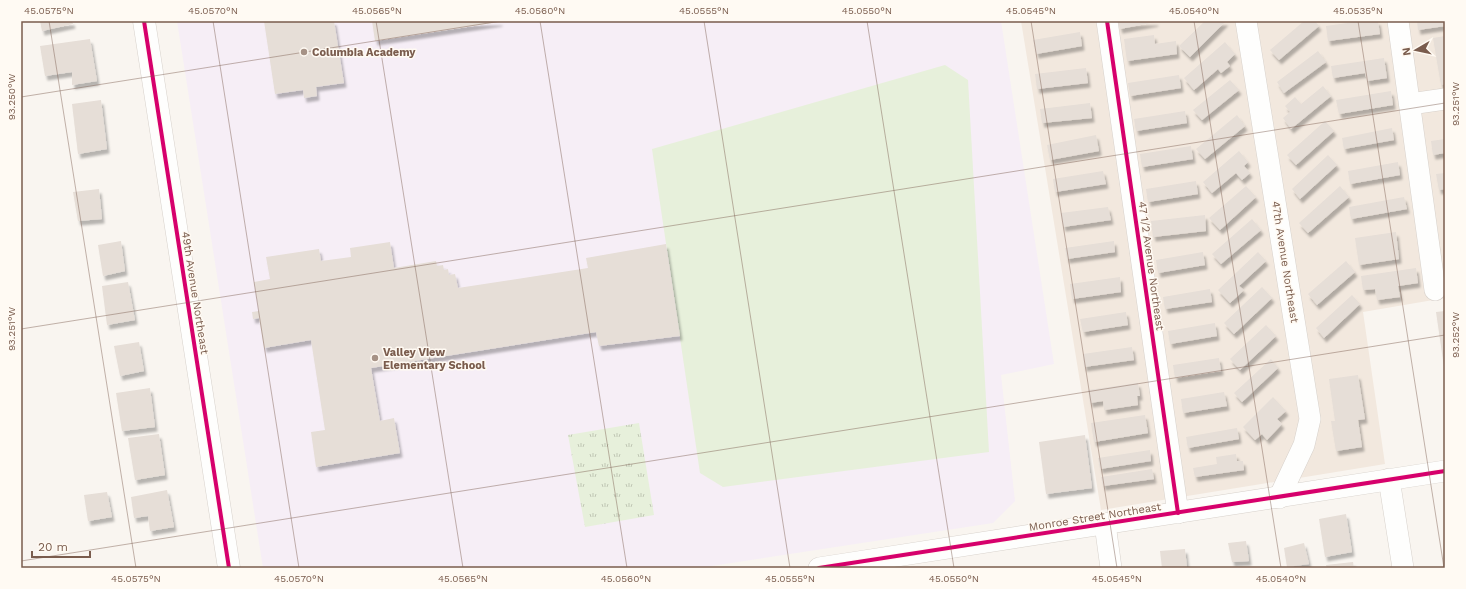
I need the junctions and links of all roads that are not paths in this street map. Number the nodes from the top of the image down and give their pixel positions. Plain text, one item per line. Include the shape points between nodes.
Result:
1 (144, 21) edge
2 (1107, 21) edge
3 (1246, 21) edge
4 (1398, 21) edge
5 (1445, 99) edge
6 (1410, 104) junction
7 (1436, 290) dead end
8 (1445, 471) edge
9 (1389, 479) junction
10 (1279, 498) junction
11 (1178, 513) junction
12 (1105, 524) junction
13 (229, 568) edge
14 (819, 568) edge
15 (1111, 568) edge
16 (1403, 568) edge

1 - 13 street, 49th Avenue Northeast
2 - 11 street, 47 1/2 Avenue Northeast
3 - 10 street, 47th Avenue Northeast via 1310,419 1304,445
4 - 6 street
5 - 6 street
6 - 7 street
8 - 9 street, Monroe Street Northeast
9 - 10 street, Monroe Street Northeast
9 - 16 street
10 - 11 street, Monroe Street Northeast
11 - 12 street, Monroe Street Northeast
12 - 14 street, Monroe Street Northeast
12 - 15 street

